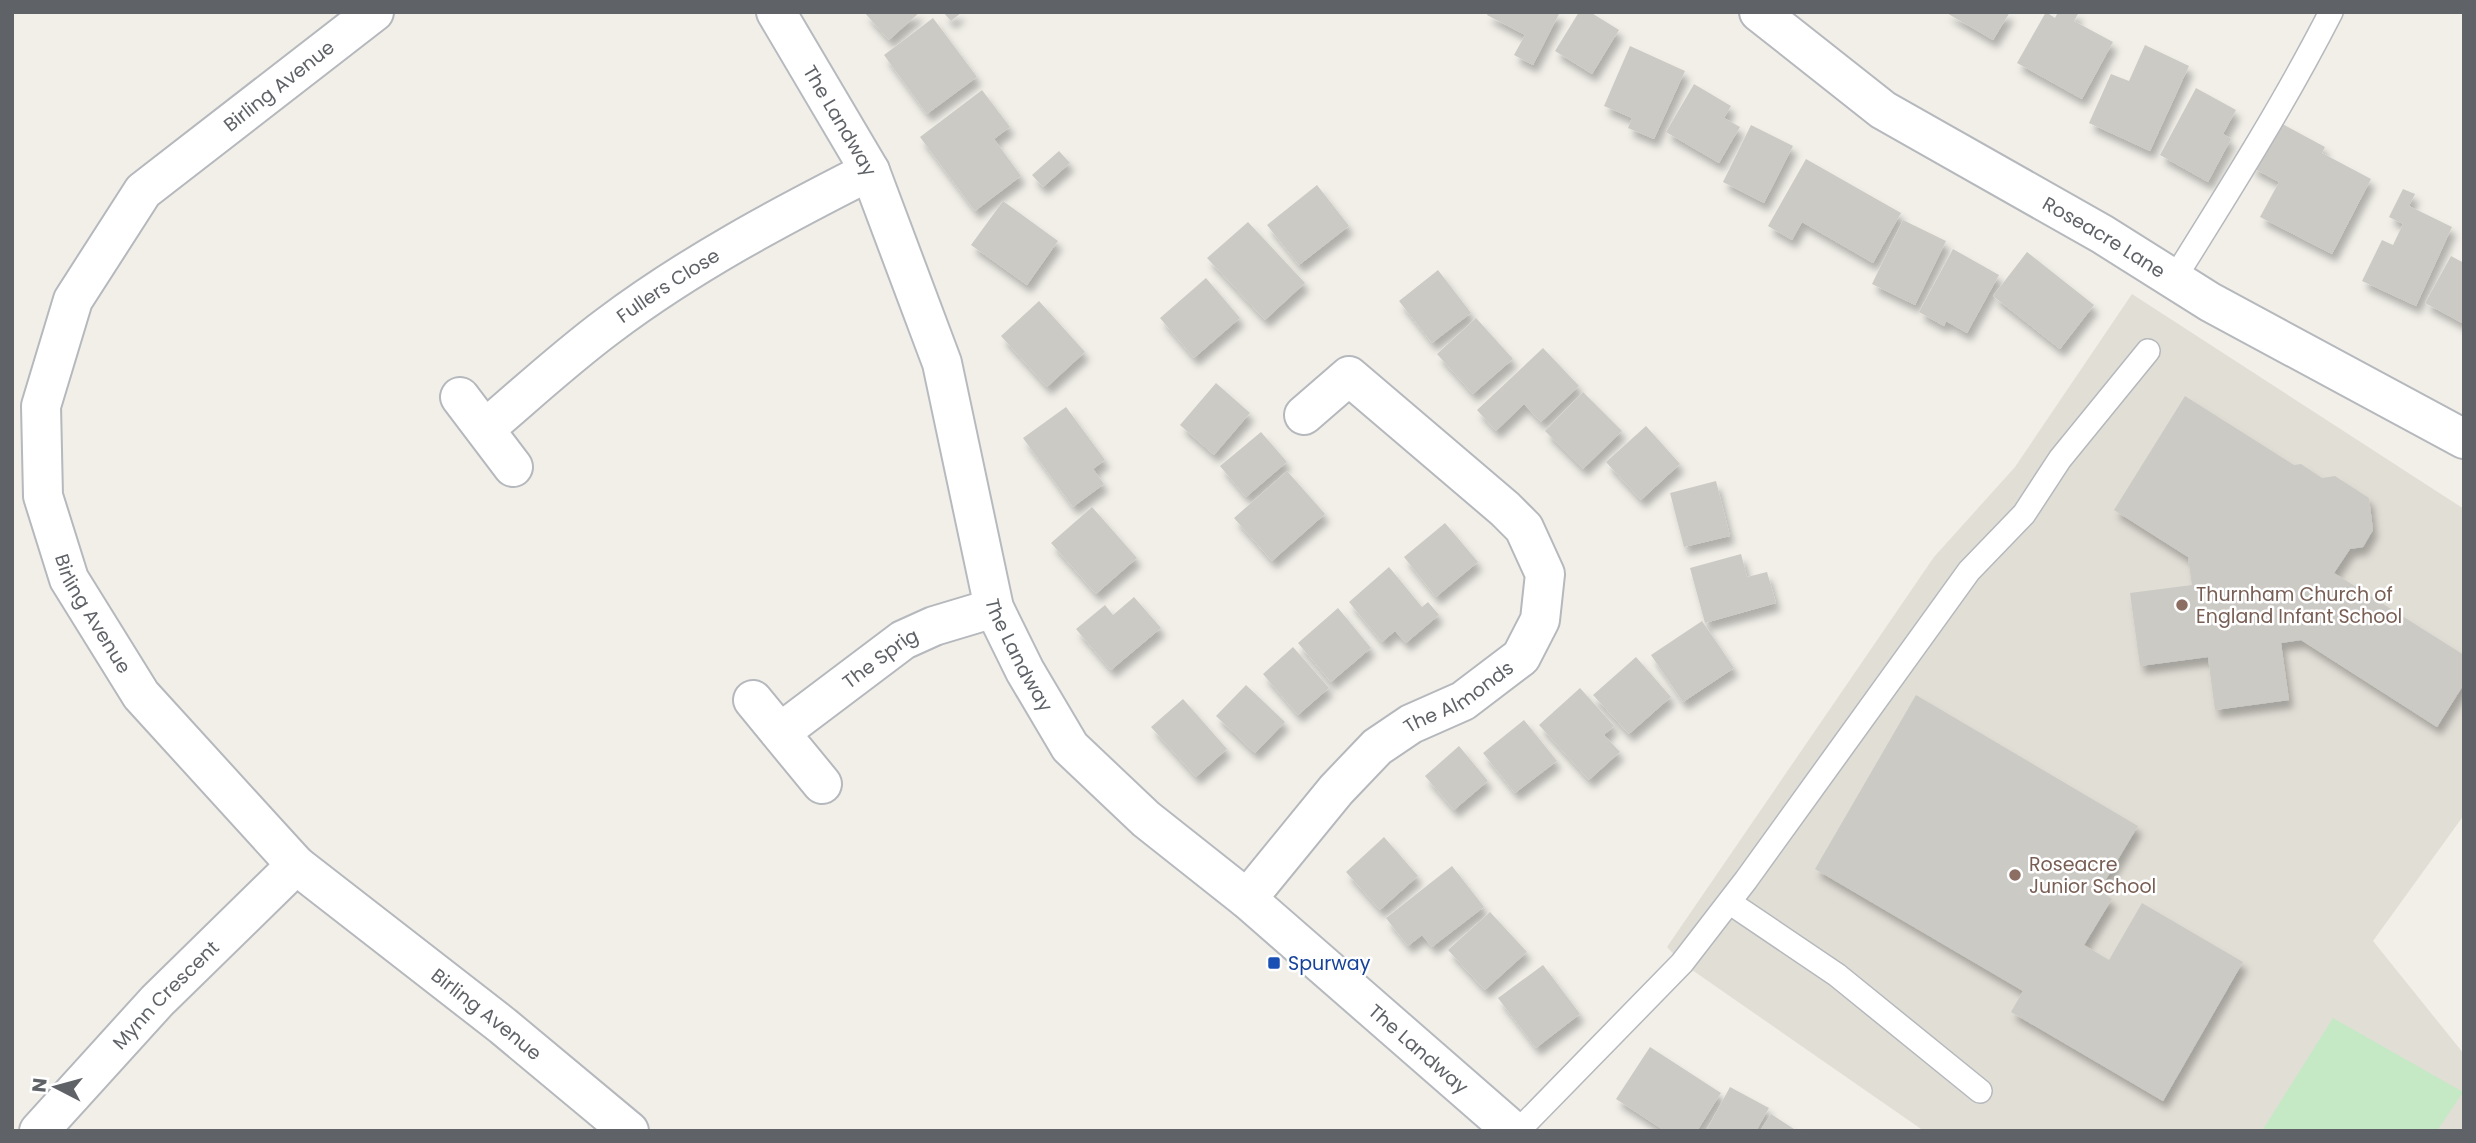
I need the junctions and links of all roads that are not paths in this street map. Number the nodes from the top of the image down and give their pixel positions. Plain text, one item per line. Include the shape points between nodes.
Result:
1 (374, 12) edge
2 (776, 12) edge
3 (1759, 12) edge
4 (2331, 12) edge
5 (870, 171) junction
6 (2174, 279) junction
7 (2148, 351) dead end
8 (460, 397) dead end
9 (1304, 415) dead end
10 (485, 429) junction
11 (2464, 439) edge
12 (513, 467) dead end
13 (994, 608) junction
14 (753, 700) dead end
15 (781, 732) junction
16 (822, 784) dead end
17 (296, 864) junction
18 (1247, 899) junction
19 (1729, 902) junction
20 (1980, 1091) dead end
21 (39, 1131) edge
22 (629, 1131) edge
23 (1515, 1131) edge

1 - 17 street, Birling Avenue via 143,191 73,300 41,406 43,496 69,579 141,695
2 - 5 street, The Landway
3 - 6 street, Roseacre Lane via 1883,110
4 - 6 lane via 2306,62
5 - 10 street, Fullers Close via 719,251 607,326
5 - 13 street, The Landway via 942,363
6 - 11 street, Roseacre Lane
7 - 19 lane via 2060,459 2024,514 1969,571
8 - 10 street
9 - 18 street, The Almonds via 1349,376 1505,509 1524,528 1545,574 1540,620 1521,657 1463,701 1411,724 1377,747
10 - 12 street
13 - 15 street, The Sprig via 902,640
13 - 18 street, The Landway via 1070,747 1146,819
14 - 15 street
15 - 16 street
17 - 21 street, Mynn Crescent via 157,1002
17 - 22 street, Birling Avenue
18 - 23 street, The Landway
19 - 20 lane via 1836,975
19 - 23 lane via 1682,963

